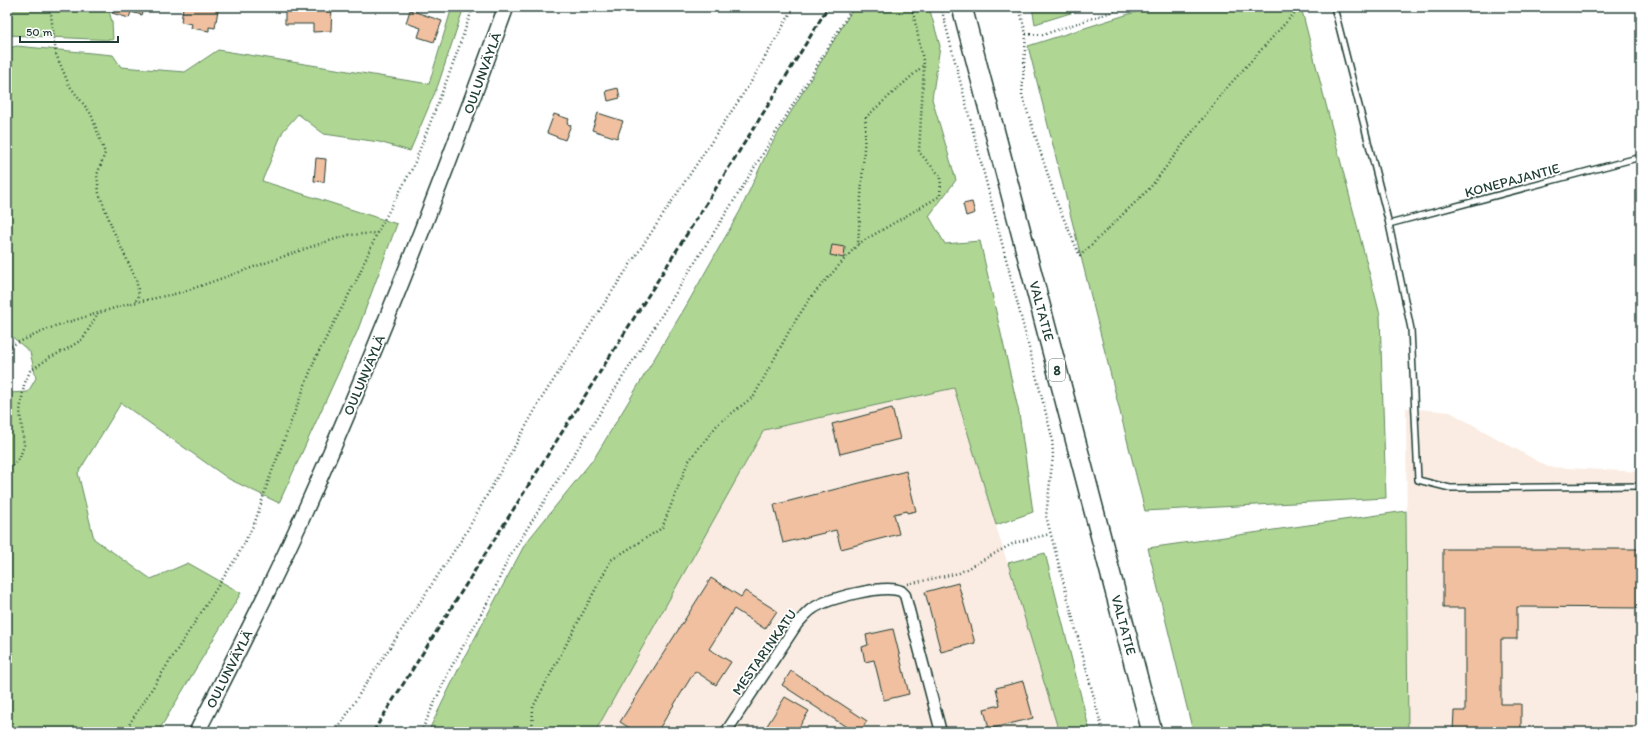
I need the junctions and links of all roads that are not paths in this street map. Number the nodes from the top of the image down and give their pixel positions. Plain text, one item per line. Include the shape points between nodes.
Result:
1 (506, 7) edge
2 (962, 7) edge
3 (1334, 7) edge
4 (1641, 157) edge
5 (1389, 224) junction
6 (1641, 486) edge
7 (197, 732) edge
8 (726, 732) edge
9 (941, 732) edge
10 (1152, 732) edge

1 - 7 main road, OULUNVÄYLÄ via 401,287 347,414 302,519
2 - 10 highway, VALTATIE / 8
3 - 5 lane
4 - 5 lane, KONEPAJANTIE
5 - 6 lane via 1411,329 1418,480 1450,488
8 - 9 street, MESTARINKATU via 805,615 821,604 837,598 888,588 901,591 905,595

